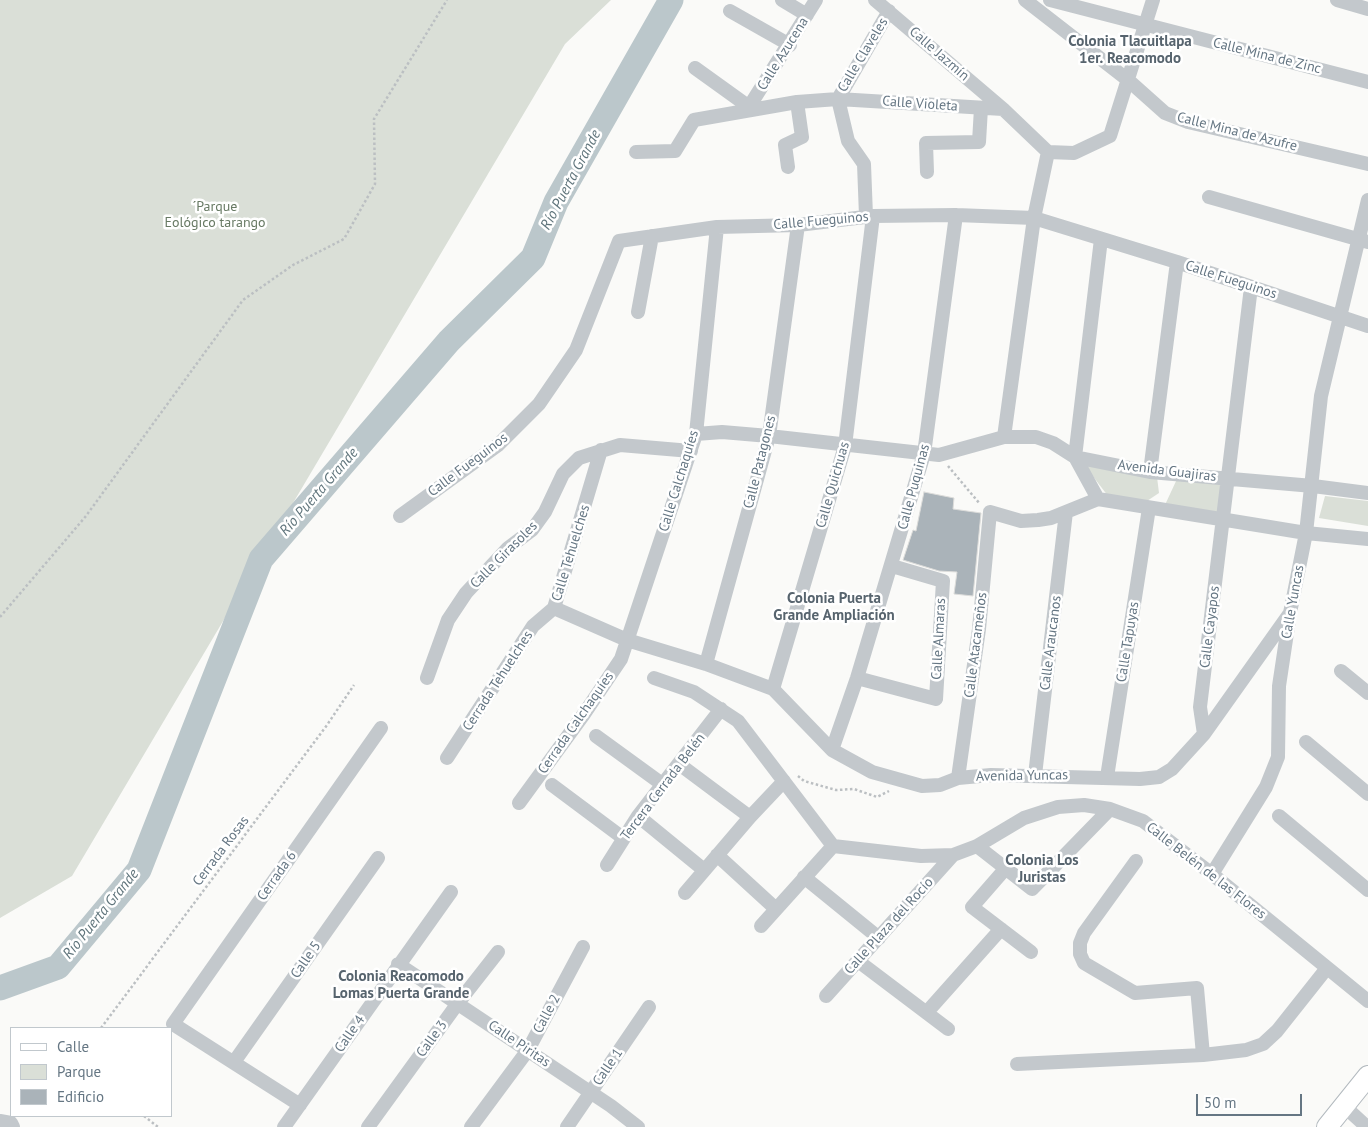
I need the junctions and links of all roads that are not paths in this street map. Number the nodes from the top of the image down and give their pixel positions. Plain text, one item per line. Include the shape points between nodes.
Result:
1 (782, 0) edge
2 (816, 0) edge
3 (875, 0) edge
4 (1025, 0) edge
5 (1050, 0) edge
6 (1152, 0) edge
7 (1336, 0) edge
8 (1368, 9) edge
9 (730, 11) dead end
10 (889, 11) junction
11 (807, 15) junction
12 (1145, 24) junction
13 (790, 45) junction
14 (695, 68) dead end
15 (1128, 80) junction
16 (1368, 82) edge
17 (838, 99) junction
18 (796, 102) junction
19 (750, 108) junction
20 (981, 108) junction
21 (1003, 109) junction
22 (636, 152) dead end
23 (1048, 152) junction
24 (1368, 164) edge
25 (788, 166) dead end
26 (927, 172) dead end
27 (1209, 197) dead end
28 (1368, 200) edge
29 (956, 215) junction
30 (870, 216) junction
31 (1034, 218) junction
32 (798, 225) junction
33 (717, 228) junction
34 (652, 236) junction
35 (1101, 239) junction
36 (1363, 241) edge
37 (1176, 262) junction
38 (1251, 287) junction
39 (638, 312) dead end
40 (1340, 316) junction
41 (1368, 326) edge
42 (696, 434) junction
43 (769, 436) junction
44 (1004, 437) junction
45 (846, 446) junction
46 (602, 450) junction
47 (691, 451) junction
48 (924, 454) junction
49 (1075, 457) junction
50 (1150, 472) junction
51 (1229, 479) junction
52 (1313, 486) junction
53 (1368, 493) edge
54 (1098, 499) junction
55 (1149, 508) junction
56 (1066, 512) junction
57 (400, 516) dead end
58 (1223, 520) junction
59 (1306, 533) junction
60 (1368, 539) edge
61 (892, 566) junction
62 (554, 608) junction
63 (1290, 613) junction
64 (627, 640) junction
65 (706, 664) junction
66 (1341, 671) dead end
67 (427, 678) dead end
68 (654, 678) dead end
69 (857, 678) junction
70 (773, 689) junction
71 (1368, 693) edge
72 (721, 710) junction
73 (381, 728) dead end
74 (1204, 734) junction
75 (596, 736) dead end
76 (1306, 742) dead end
77 (832, 750) junction
78 (448, 758) dead end
79 (679, 764) junction
80 (1036, 775) junction
81 (1107, 776) junction
82 (958, 778) junction
83 (786, 783) junction
84 (662, 784) junction
85 (552, 785) dead end
86 (1368, 794) edge
87 (519, 803) dead end
88 (1110, 809) junction
89 (638, 816) junction
90 (1279, 816) dead end
91 (750, 817) junction
92 (623, 838) junction
93 (833, 846) junction
94 (977, 846) junction
95 (717, 855) junction
96 (953, 855) junction
97 (378, 858) dead end
98 (1136, 861) dead end
99 (607, 865) dead end
100 (1006, 868) junction
101 (704, 870) junction
102 (1212, 874) junction
103 (804, 877) junction
104 (1368, 890) edge
105 (450, 892) dead end
106 (685, 893) dead end
107 (776, 909) junction
108 (761, 926) dead end
109 (1001, 929) junction
110 (879, 938) junction
111 (583, 947) dead end
112 (498, 952) dead end
113 (1031, 952) dead end
114 (858, 961) junction
115 (398, 964) junction
116 (1327, 968) junction
117 (826, 996) dead end
118 (1368, 1001) edge
119 (458, 1004) junction
120 (649, 1007) dead end
121 (927, 1012) junction
122 (948, 1029) dead end
123 (528, 1050) junction
124 (1204, 1055) junction
125 (234, 1062) junction
126 (1017, 1064) dead end
127 (1368, 1076) edge
128 (591, 1092) junction
129 (300, 1105) junction
130 (1344, 1106) junction
131 (284, 1127) edge
132 (368, 1127) edge
133 (471, 1127) edge
134 (566, 1127) edge
135 (638, 1127) edge
136 (1326, 1127) edge
137 (1367, 1127) edge

1 - 11 street
2 - 11 street, Calle Azucena
3 - 10 street, Calle Jazmín
4 - 15 street, Calle Mina de Azufre
5 - 12 street, Calle Mina de Zinc
6 - 12 street
7 - 8 street
9 - 13 street
10 - 17 street, Calle Claveles
10 - 21 street, Calle Jazmín
11 - 13 street, Calle Azucena
12 - 15 street
12 - 16 street, Calle Mina de Zinc
13 - 19 street, Calle Azucena
14 - 19 street
15 - 23 street via 1110,136 1074,153
15 - 24 street, Calle Mina de Azufre via 1165,113 1188,122
17 - 18 street, Calle Violeta
17 - 20 street, Calle Violeta
17 - 30 street, Calle Quichuas via 846,137 864,164
18 - 19 street, Calle Violeta
18 - 25 street via 802,137 785,145
19 - 22 street, Calle Violeta via 694,120 675,152
20 - 21 street, Calle Violeta
20 - 26 street via 979,142 926,144
21 - 23 street, Calle Jazmín
23 - 31 street
27 - 36 street
28 - 36 street, Calle Yuncas
29 - 30 street, Calle Fueguinos
29 - 31 street, Calle Fueguinos
29 - 48 street, Calle Puquinas
30 - 32 street, Calle Fueguinos
30 - 45 street, Calle Quichuas
31 - 35 street, Calle Fueguinos
31 - 44 street
32 - 33 street, Calle Fueguinos
32 - 43 street, Calle Patagones
33 - 34 street, Calle Fueguinos
33 - 42 street, Calle Calchaquíes
34 - 39 street
34 - 57 street, Calle Fueguinos via 619,241 576,350 539,404 498,446
35 - 37 street, Calle Fueguinos
35 - 49 street
36 - 40 street, Calle Yuncas
37 - 38 street, Calle Fueguinos
37 - 50 street
38 - 40 street, Calle Fueguinos
38 - 51 street
40 - 41 street, Calle Fueguinos
40 - 52 street, Calle Yuncas via 1321,396
42 - 43 street, Avenida Guajiras via 722,432
42 - 47 street, Calle Calchaquíes
43 - 45 street, Avenida Guajiras
43 - 65 street, Calle Patagones
44 - 48 street, Avenida Guajiras via 940,455
44 - 49 street, Avenida Guajiras via 1036,437
45 - 48 street, Avenida Guajiras
45 - 70 street, Calle Quichuas
46 - 47 street, Calle Girasoles via 620,445
46 - 62 street, Calle Tehuelches
46 - 67 street, Calle Girasoles via 580,458 563,474 545,512 532,530 508,548 466,592 448,620
47 - 64 street, Calle Calchaquíes
48 - 61 street, Calle Puquinas
49 - 50 street, Avenida Guajiras
49 - 54 street, Avenida Guajiras
50 - 51 street, Avenida Guajiras
51 - 52 street, Avenida Guajiras
51 - 58 street, Avenida Guajiras
52 - 53 street, Avenida Guajiras
52 - 59 street, Calle Yuncas
54 - 55 street
54 - 56 street
55 - 58 street
55 - 81 street, Calle Tapuyas
56 - 80 street, Calle Araucanos
56 - 82 street, Calle Atacameños via 1052,518 1021,521 990,512 979,629
58 - 59 street
58 - 74 street, Calle Cayapos via 1200,707
59 - 60 street
59 - 63 street, Calle Yuncas
61 - 69 street, Calle Puquinas
61 - 69 street, Calle Almaras via 943,581 936,699
62 - 64 street, Calle Tehuelches
62 - 78 street, Cerrada Tehuelches via 533,626
63 - 74 street, Avenida Yuncas
63 - 102 street, Calle Yuncas via 1279,686 1278,757 1266,787
64 - 65 street, Avenida Yuncas
64 - 87 street, Cerrada Calchaquíes via 621,659
65 - 70 street, Avenida Yuncas
66 - 71 street
68 - 72 street via 694,692
69 - 77 street, Calle Puquinas
70 - 77 street, Avenida Yuncas
72 - 79 street, Tercera Cerrada Belén
72 - 83 street via 738,721
73 - 125 street, Cerrada 6 via 173,1024
74 - 81 street, Avenida Yuncas via 1172,769 1159,777
75 - 84 street
76 - 86 street
77 - 82 street, Avenida Yuncas via 872,772 922,786 940,785
79 - 84 street, Tercera Cerrada Belén
79 - 91 street
80 - 81 street, Avenida Yuncas
80 - 82 street, Avenida Yuncas
83 - 91 street
83 - 93 street
84 - 89 street, Tercera Cerrada Belén
85 - 92 street
88 - 94 street, Calle Belén de las Flores via 1084,804 1058,807 1024,818
88 - 100 street via 1032,889
88 - 102 street, Calle Belén de las Flores via 1143,821
89 - 92 street, Tercera Cerrada Belén
89 - 101 street
90 - 104 street
91 - 95 street
92 - 99 street, Tercera Cerrada Belén
93 - 96 street, Calle Belén de las Flores via 921,856
93 - 103 street
94 - 96 street, Calle Belén de las Flores
94 - 100 street
95 - 101 street
95 - 107 street
96 - 110 street, Calle Plaza del Rocío
97 - 125 street, Calle 5
98 - 124 street via 1084,933 1080,954 1084,963 1135,992 1197,988
100 - 109 street via 972,907
101 - 106 street
102 - 116 street, Calle Belén de las Flores
103 - 107 street
103 - 110 street
105 - 115 street, Calle 4
107 - 108 street
109 - 113 street
109 - 121 street
110 - 114 street, Calle Plaza del Rocío
111 - 123 street, Calle 2
112 - 119 street, Calle 3
114 - 117 street, Calle Plaza del Rocío
114 - 121 street
115 - 119 street, Calle Piritas
115 - 129 street, Calle 4
116 - 118 street, Calle Belén de las Flores
116 - 124 street via 1263,1044 1246,1050
119 - 123 street, Calle Piritas
119 - 132 street, Calle 3
120 - 128 street, Calle 1
121 - 122 street
123 - 128 street, Calle Piritas
123 - 133 street, Calle 2
124 - 126 street
125 - 129 street
127 - 130 main road
128 - 134 street, Calle 1
128 - 135 street, Calle Piritas
129 - 131 street, Calle 4
130 - 136 main road
130 - 137 street

